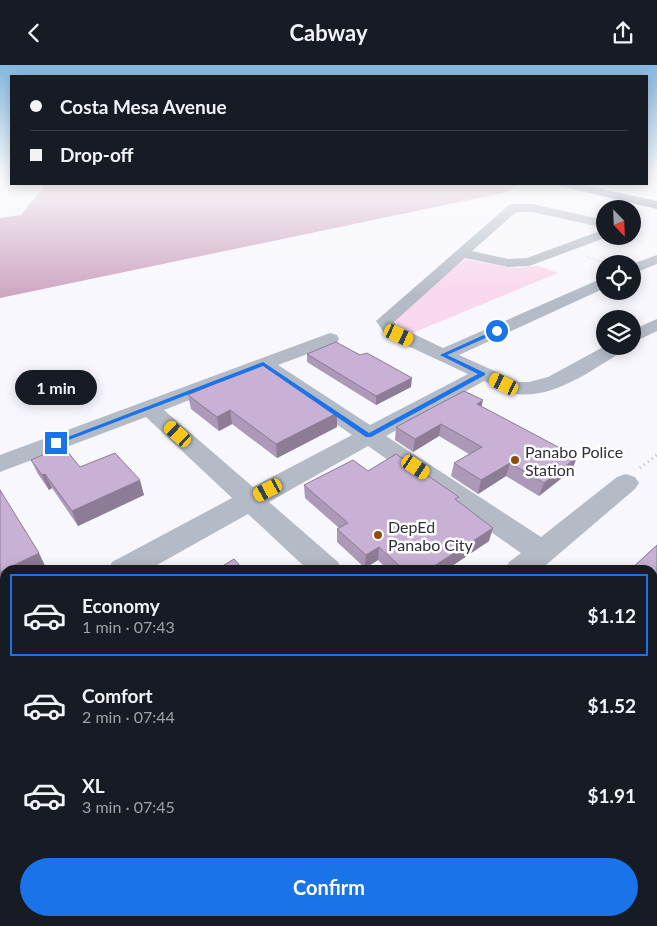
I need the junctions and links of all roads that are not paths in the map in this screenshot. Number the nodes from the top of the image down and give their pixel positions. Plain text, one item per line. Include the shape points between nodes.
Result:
1 (504, 216) edge
2 (569, 216) edge
3 (596, 222) edge
4 (596, 237) edge
5 (461, 253) junction
6 (657, 259) edge
7 (641, 266) edge
8 (596, 286) edge
9 (657, 324) edge
10 (641, 333) edge
11 (330, 339) dead end
12 (442, 355) junction
13 (602, 355) edge
14 (263, 364) junction
15 (482, 374) junction
16 (149, 407) junction
17 (369, 436) junction
18 (0, 464) edge
19 (626, 483) dead end
20 (252, 499) junction
21 (541, 553) junction
22 (132, 565) edge
23 (322, 565) edge
24 (526, 565) edge

1 - 5 street
2 - 3 street
4 - 5 street via 520,264
5 - 12 street via 385,321 399,335
6 - 7 street
8 - 12 street
9 - 10 street
11 - 14 lane
12 - 15 street
13 - 15 street via 540,388 516,388
14 - 16 lane
14 - 17 street
15 - 17 street
16 - 18 street
16 - 20 street
17 - 20 street
17 - 21 street
19 - 21 street
20 - 22 street
20 - 23 street
21 - 24 street

